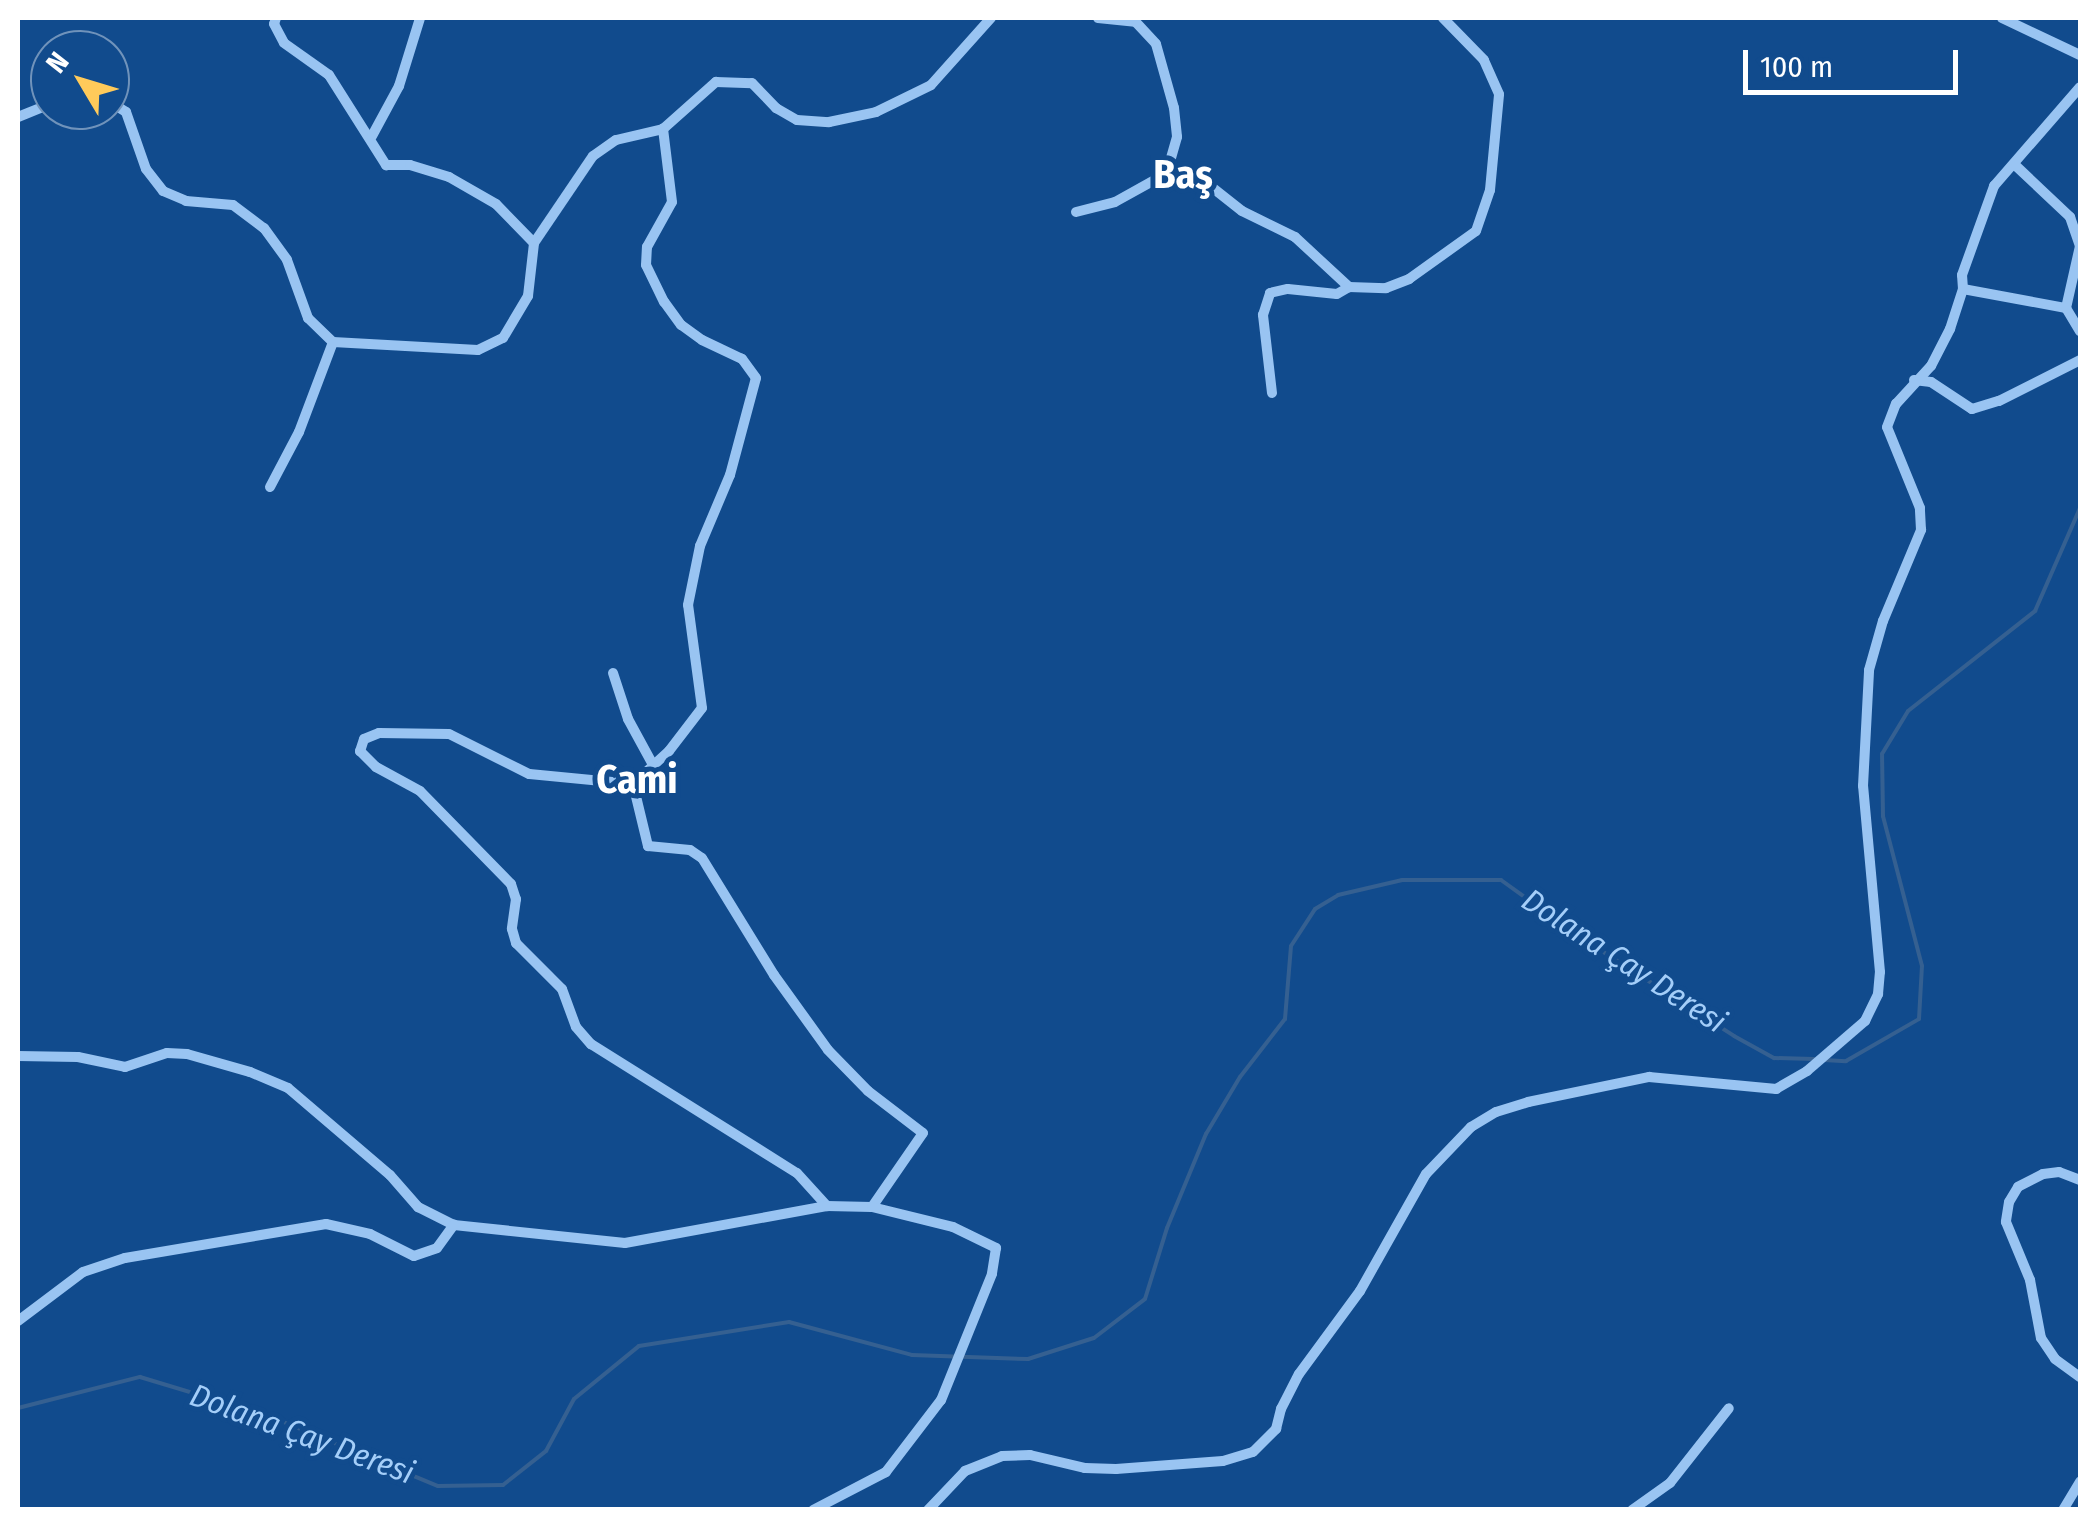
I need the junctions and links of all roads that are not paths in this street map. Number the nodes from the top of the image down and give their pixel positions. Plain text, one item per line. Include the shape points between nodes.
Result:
1 (276, 18) edge
2 (420, 18) edge
3 (991, 18) edge
4 (1098, 18) edge
5 (1444, 18) edge
6 (2002, 18) edge
7 (1133, 20) edge
8 (2080, 55) edge
9 (2080, 87) edge
10 (130, 123) edge
11 (663, 129) junction
12 (372, 136) junction
13 (2016, 165) junction
14 (1167, 173) junction
15 (1076, 212) dead end
16 (534, 244) junction
17 (1349, 288) junction
18 (1962, 289) junction
19 (2066, 308) junction
20 (2080, 331) edge
21 (333, 342) junction
22 (2080, 360) edge
23 (1914, 380) junction
24 (1272, 393) dead end
25 (270, 488) dead end
26 (613, 674) dead end
27 (652, 762) junction
28 (633, 784) junction
29 (18, 1056) edge
30 (2080, 1180) edge
31 (827, 1206) junction
32 (872, 1207) junction
33 (454, 1225) junction
34 (18, 1320) edge
35 (2080, 1377) edge
36 (1729, 1408) dead end
37 (2080, 1482) edge
38 (813, 1510) edge
39 (928, 1510) edge
40 (1632, 1510) edge
41 (2063, 1510) edge

1 - 12 street via 284,43 329,75
2 - 12 street via 398,86
3 - 11 street via 930,85 876,112 830,122 797,120 752,83 716,82
4 - 7 street
5 - 17 street via 1484,60 1499,94 1490,190 1476,231 1409,279 1386,288
6 - 8 street
7 - 14 street via 1156,44 1174,108 1177,137
9 - 13 street
10 - 21 street via 146,169 163,191 186,201 232,205 264,228 287,260 308,318
11 - 16 street via 616,140 592,156
11 - 27 street via 672,202 647,246 646,265 682,324 742,358 756,378 730,475 700,546 688,604 702,708
12 - 16 street via 386,164 448,177 496,204
13 - 18 street via 1985,204
13 - 19 street via 2070,217 2080,246
14 - 15 street via 1115,202
14 - 17 street via 1204,182 1242,211 1295,236
16 - 21 street via 528,296 503,338 478,350
17 - 24 street via 1337,294 1276,290 1267,298
18 - 19 street
18 - 23 street via 1931,366
19 - 20 street
21 - 25 street
22 - 23 street via 1972,409 1931,382
23 - 39 street via 1887,428 1920,508 1921,530 1869,670 1864,786 1878,908 1878,994 1865,1021 1776,1090 1649,1077 1496,1112 1471,1127 1426,1174 1360,1291 1299,1374 1276,1428 1253,1452 1116,1469 1030,1454 1002,1456 964,1471
26 - 27 street
27 - 28 street
28 - 31 street via 529,774 449,734 379,734 364,739 360,751 420,792 511,884 516,942 562,989 576,1027 591,1044 797,1173
28 - 32 street via 648,846 690,850 702,858 828,1050 923,1133
29 - 33 street via 124,1067 167,1053 187,1054 250,1072 288,1088 418,1207
30 - 35 street via 2059,1172 2018,1187 2006,1222 2030,1280 2041,1338
31 - 32 street
31 - 33 street via 625,1243
32 - 38 street via 954,1227 996,1248 992,1274 941,1400 886,1472
33 - 34 street via 437,1248 414,1256 370,1234 326,1224 125,1258 83,1272
36 - 40 street via 1670,1483
37 - 41 street

